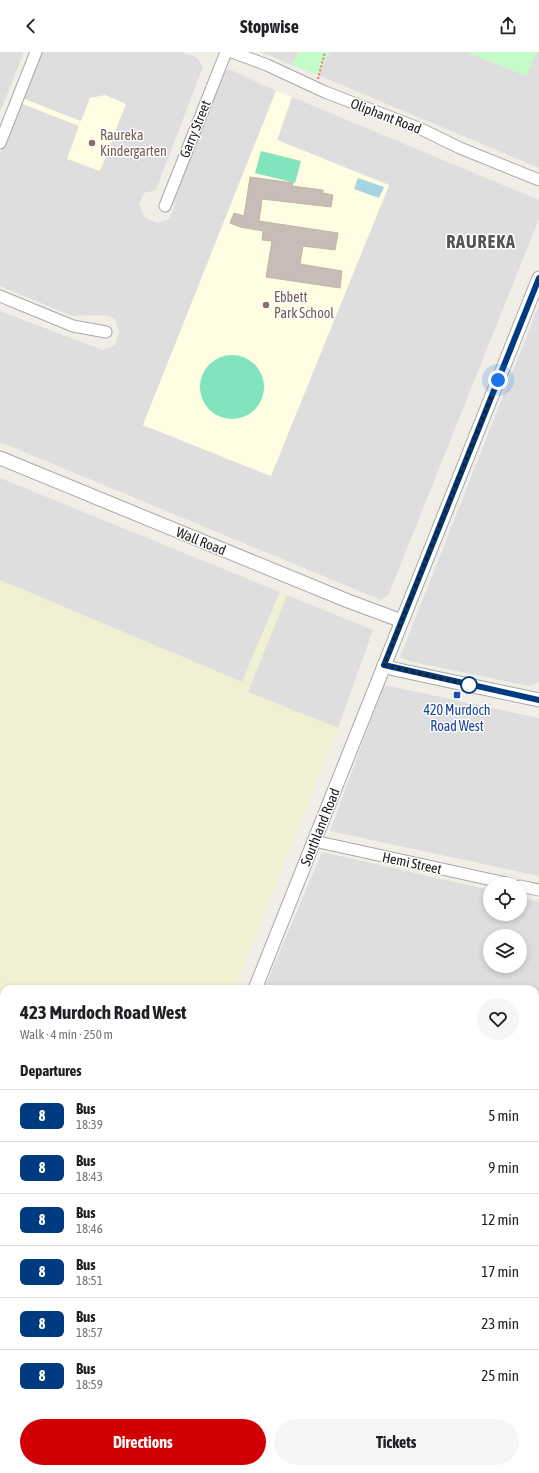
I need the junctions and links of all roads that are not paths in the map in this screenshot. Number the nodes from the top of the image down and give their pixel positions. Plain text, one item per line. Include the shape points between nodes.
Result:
1 (36, 52) edge
2 (226, 52) edge
3 (232, 52) edge
4 (0, 143) edge
5 (539, 180) edge
6 (165, 206) dead end
7 (539, 278) edge
8 (0, 296) edge
9 (106, 332) dead end
10 (0, 458) edge
11 (402, 621) junction
12 (384, 665) junction
13 (539, 700) edge
14 (314, 841) junction
15 (483, 878) edge
16 (527, 887) edge
17 (539, 890) edge
18 (257, 985) edge

1 - 4 street
2 - 6 street, Garry Street
3 - 5 street, Oliphant Road
7 - 11 street
8 - 9 street via 73,326
10 - 11 street, Wall Road
11 - 12 street, Southland Road
12 - 13 street
12 - 14 street, Southland Road
14 - 15 street, Hemi Street
14 - 18 street, Southland Road
16 - 17 street

